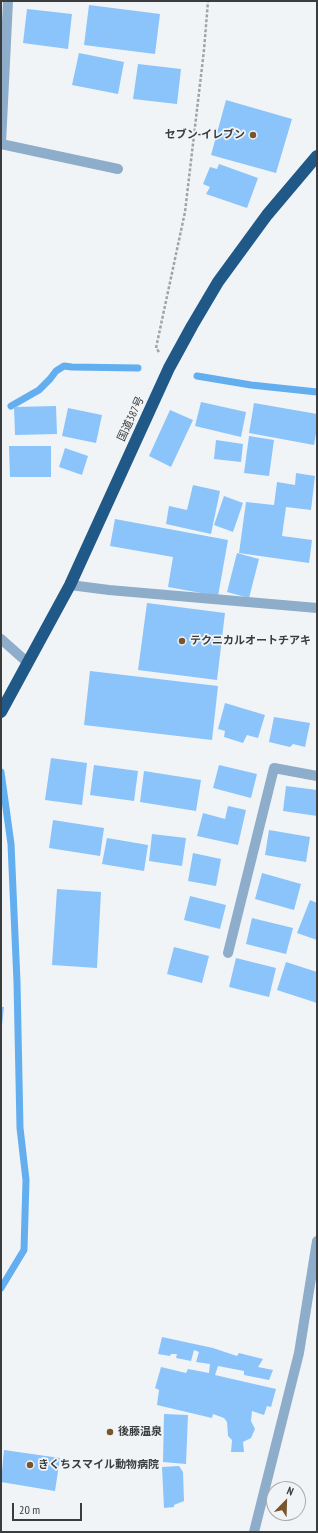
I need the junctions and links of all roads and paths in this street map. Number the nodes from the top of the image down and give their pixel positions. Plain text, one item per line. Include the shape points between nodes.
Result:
1 (8, 1) edge
2 (208, 1) edge
3 (1, 143) edge
4 (317, 156) edge
5 (118, 169) dead end
6 (169, 368) junction
7 (70, 585) junction
8 (317, 608) edge
9 (1, 639) edge
10 (28, 662) junction
11 (1, 712) edge
12 (317, 776) edge
13 (228, 953) dead end
14 (317, 1241) edge
15 (254, 1532) edge

1 - 3 street
2 - 6 path via 185,212 156,348
3 - 5 street
4 - 6 highway, 国道387号 via 268,215 218,282
6 - 7 highway, 国道387号
7 - 8 street via 133,593
7 - 10 highway, 国道387号
9 - 10 street
10 - 11 highway, 国道387号
12 - 13 street via 274,768
14 - 15 street via 299,1353

